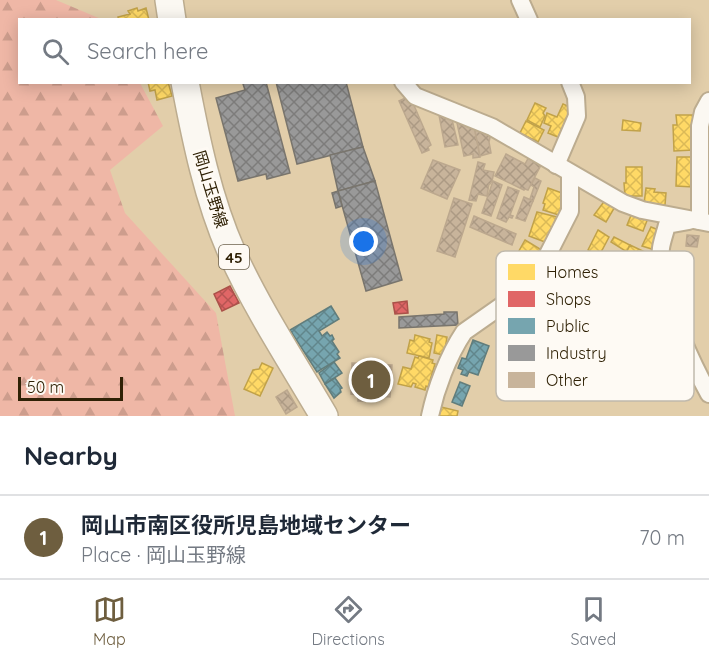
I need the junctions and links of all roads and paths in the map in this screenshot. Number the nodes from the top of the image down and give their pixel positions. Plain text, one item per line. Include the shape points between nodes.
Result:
1 (520, 0) edge
2 (528, 18) edge
3 (184, 84) edge
4 (405, 84) edge
5 (571, 84) edge
6 (709, 101) edge
7 (563, 169) junction
8 (700, 222) edge
9 (549, 251) edge
10 (661, 251) edge
11 (496, 310) edge
12 (694, 367) edge
13 (709, 394) edge
14 (324, 416) edge
15 (430, 416) edge

1 - 2 street
3 - 14 main road, 岡山玉野線 / 45 via 201,162 232,252 253,296
4 - 7 street via 415,96 492,127
5 - 7 street via 577,116
6 - 8 street via 700,126
7 - 8 street via 623,203
7 - 9 street via 570,210
8 - 10 street via 667,225
11 - 15 street via 464,332 457,342
12 - 13 street

